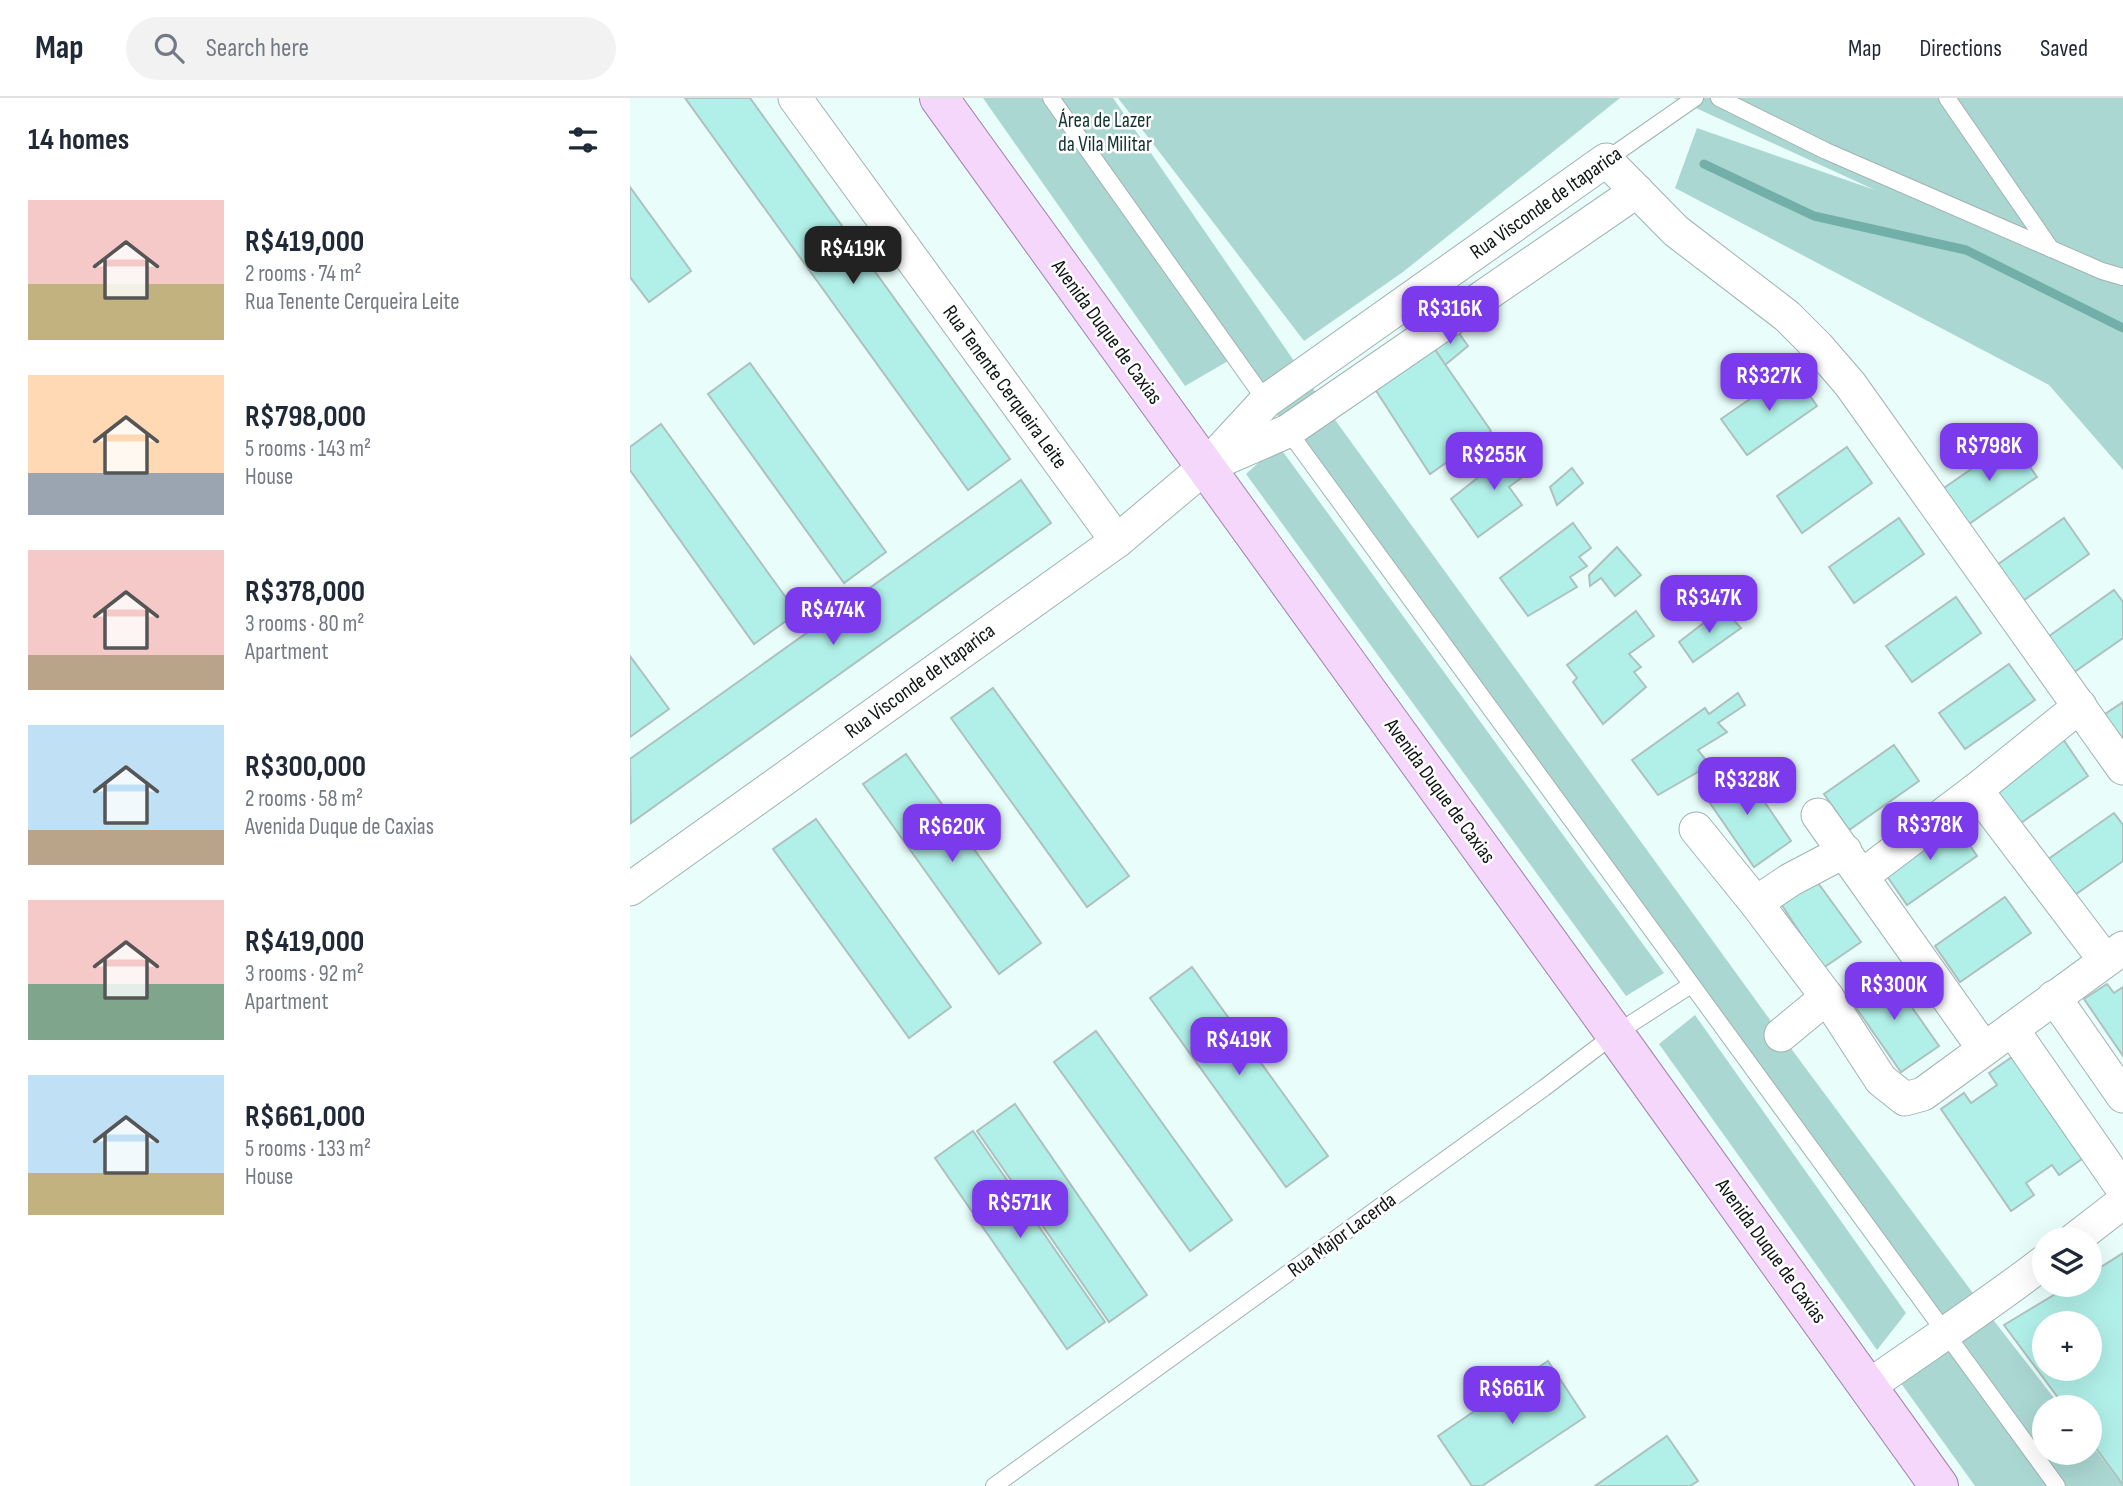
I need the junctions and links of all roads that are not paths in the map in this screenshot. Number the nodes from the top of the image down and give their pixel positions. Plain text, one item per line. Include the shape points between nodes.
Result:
1 (795, 98) edge
2 (939, 98) edge
3 (1051, 98) edge
4 (1695, 98) edge
5 (1719, 98) edge
6 (1947, 98) edge
7 (1606, 160) junction
8 (1637, 191) junction
9 (2051, 249) junction
10 (2123, 277) edge
11 (1266, 401) junction
12 (1288, 431) junction
13 (1205, 467) junction
14 (1116, 541) junction
15 (2080, 706) junction
16 (2123, 768) edge
17 (1976, 790) junction
18 (1818, 815) dead end
19 (1696, 830) dead end
20 (1853, 864) junction
21 (630, 889) edge
22 (1756, 903) junction
23 (2114, 954) edge
24 (1691, 985) junction
25 (1826, 997) junction
26 (2054, 997) junction
27 (2011, 1029) junction
28 (1615, 1034) junction
29 (1781, 1035) dead end
30 (1984, 1049) junction
31 (2123, 1097) edge
32 (2123, 1189) edge
33 (2123, 1202) edge
34 (2091, 1227) edge
35 (2032, 1271) edge
36 (1944, 1332) junction
37 (1869, 1386) junction
38 (994, 1486) edge
39 (1938, 1486) edge
40 (2057, 1486) edge

1 - 14 street, Rua Tenente Cerqueira Leite
2 - 13 main road, Avenida Duque de Caxias
3 - 11 lane
4 - 7 lane, Rua Visconde de Itaparica
5 - 9 lane via 1826,151
6 - 9 lane
7 - 8 street
7 - 11 street, Rua Visconde de Itaparica
8 - 12 street, Rua Visconde de Itaparica
8 - 15 street via 1675,231 1787,316 1850,384
9 - 10 lane
11 - 12 lane
11 - 13 street, Rua Visconde de Itaparica
12 - 13 street, Rua Visconde de Itaparica
12 - 24 lane
13 - 14 street, Rua Visconde de Itaparica
13 - 28 main road, Avenida Duque de Caxias
14 - 21 street, Rua Visconde de Itaparica
15 - 16 street
15 - 17 street
17 - 20 street
17 - 23 street
18 - 20 street
19 - 22 street
20 - 22 street via 1790,880
20 - 30 street
22 - 25 street
23 - 26 street
24 - 28 lane, Rua Major Lacerda
24 - 36 lane
25 - 29 street
25 - 30 street via 1881,1080 1905,1099 1923,1094
26 - 27 street
26 - 31 street
27 - 30 street
27 - 32 street
28 - 37 main road, Avenida Duque de Caxias
28 - 38 lane, Rua Major Lacerda
33 - 34 street
35 - 36 street
36 - 37 street
36 - 40 lane
37 - 39 main road, Avenida Duque de Caxias

